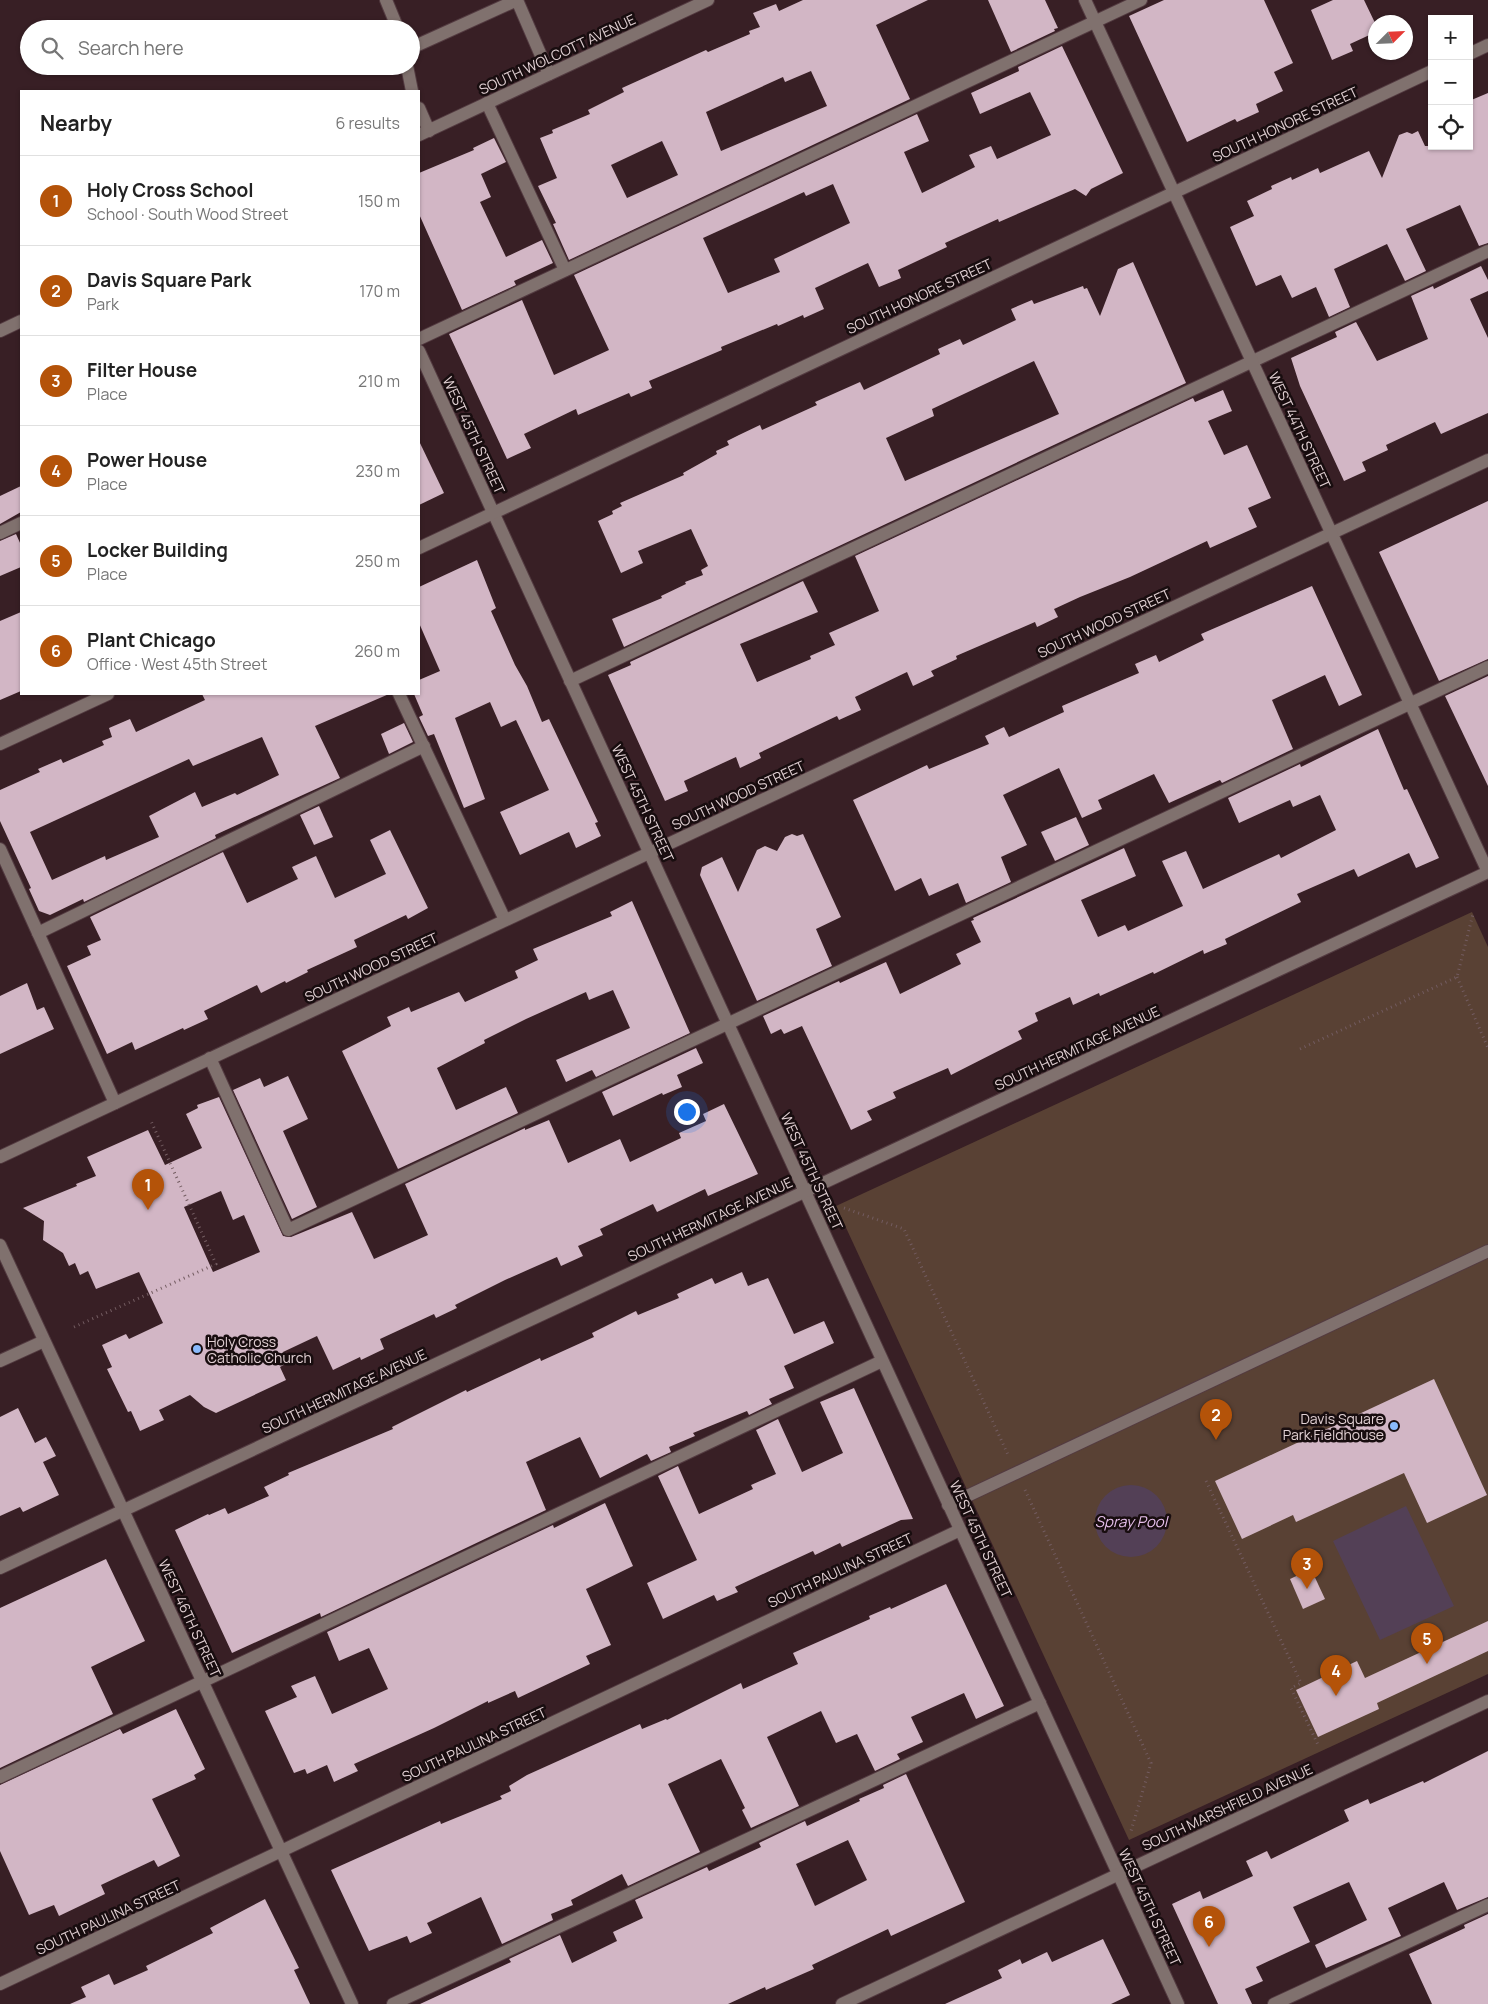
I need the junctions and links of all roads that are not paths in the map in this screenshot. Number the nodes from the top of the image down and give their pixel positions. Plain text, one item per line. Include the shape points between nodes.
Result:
1 (386, 0) edge
2 (517, 0) edge
3 (708, 0) edge
4 (1085, 0) edge
5 (1141, 0) edge
6 (394, 20) edge
7 (1095, 21) junction
8 (420, 44) edge
9 (1488, 45) edge
10 (1473, 52) edge
11 (1428, 73) edge
12 (549, 74) junction
13 (409, 75) edge
14 (412, 90) edge
15 (487, 103) junction
16 (420, 113) edge
17 (424, 133) edge
18 (1174, 192) junction
19 (1488, 251) edge
20 (565, 270) junction
21 (20, 321) edge
22 (0, 331) edge
23 (420, 339) edge
24 (420, 353) edge
25 (1252, 362) junction
26 (1488, 460) edge
27 (493, 513) junction
28 (20, 523) edge
29 (0, 533) edge
30 (1332, 533) junction
31 (420, 548) edge
32 (1488, 667) edge
33 (570, 681) junction
34 (106, 695) edge
35 (399, 695) edge
36 (1410, 704) junction
37 (0, 744) edge
38 (424, 746) junction
39 (0, 849) edge
40 (649, 853) junction
41 (1488, 872) edge
42 (505, 920) junction
43 (38, 933) junction
44 (727, 1024) junction
45 (210, 1058) junction
46 (115, 1103) junction
47 (0, 1157) edge
48 (805, 1192) junction
49 (0, 1245) edge
50 (1488, 1251) edge
51 (44, 1341) junction
52 (882, 1360) junction
53 (0, 1361) edge
54 (948, 1505) junction
55 (123, 1511) junction
56 (960, 1530) junction
57 (0, 1568) edge
58 (202, 1681) junction
59 (1488, 1701) edge
60 (1040, 1704) junction
61 (0, 1777) edge
62 (281, 1852) junction
63 (1118, 1875) junction
64 (1488, 1904) edge
65 (0, 1984) edge
66 (352, 2004) edge
67 (393, 2004) edge
68 (842, 2004) edge
69 (1178, 2004) edge
70 (1274, 2004) edge

1 - 6 street
2 - 8 street
2 - 12 street
3 - 12 street, SOUTH WOLCOTT AVENUE
4 - 7 street, WEST 44TH STREET
5 - 7 street
7 - 18 street, WEST 44TH STREET
7 - 20 street
9 - 10 street
11 - 18 street, SOUTH HONORE STREET
12 - 15 street, SOUTH WOLCOTT AVENUE
13 - 14 street
15 - 17 street, SOUTH WOLCOTT AVENUE
15 - 20 street
16 - 17 street
18 - 25 street, WEST 44TH STREET
18 - 27 street, SOUTH HONORE STREET
19 - 25 street
20 - 23 street
21 - 22 street
24 - 27 street, WEST 45TH STREET
25 - 30 street, WEST 44TH STREET
25 - 33 street
26 - 30 street, SOUTH WOOD STREET
27 - 31 street, SOUTH HONORE STREET
27 - 33 street, WEST 45TH STREET
28 - 29 street
30 - 36 street, WEST 44TH STREET
30 - 40 street, SOUTH WOOD STREET
32 - 36 street
33 - 40 street, WEST 45TH STREET
34 - 37 street
35 - 38 street
36 - 41 street, WEST 44TH STREET
36 - 44 street
38 - 42 street
38 - 43 street
39 - 43 street
40 - 42 street, SOUTH WOOD STREET
40 - 44 street, WEST 45TH STREET
41 - 48 street, SOUTH HERMITAGE AVENUE
42 - 45 street, SOUTH WOOD STREET
43 - 46 street
44 - 45 street via 288,1230
44 - 48 street, WEST 45TH STREET
45 - 46 street, SOUTH WOOD STREET
46 - 47 street, SOUTH WOOD STREET
48 - 52 street, WEST 45TH STREET
48 - 55 street, SOUTH HERMITAGE AVENUE
49 - 51 street, WEST 46TH STREET
50 - 54 street
51 - 53 street
51 - 55 street, WEST 46TH STREET
52 - 54 street, WEST 45TH STREET
52 - 58 street
54 - 56 street, WEST 45TH STREET
55 - 57 street, SOUTH HERMITAGE AVENUE
55 - 58 street, WEST 46TH STREET
56 - 60 street, WEST 45TH STREET
56 - 62 street, SOUTH PAULINA STREET
58 - 61 street
58 - 62 street, WEST 46TH STREET
59 - 63 street, SOUTH MARSHFIELD AVENUE
60 - 63 street, WEST 45TH STREET
60 - 67 street
62 - 65 street, SOUTH PAULINA STREET
62 - 66 street, WEST 46TH STREET
63 - 68 street, SOUTH MARSHFIELD AVENUE
63 - 69 street, WEST 45TH STREET
64 - 70 street

